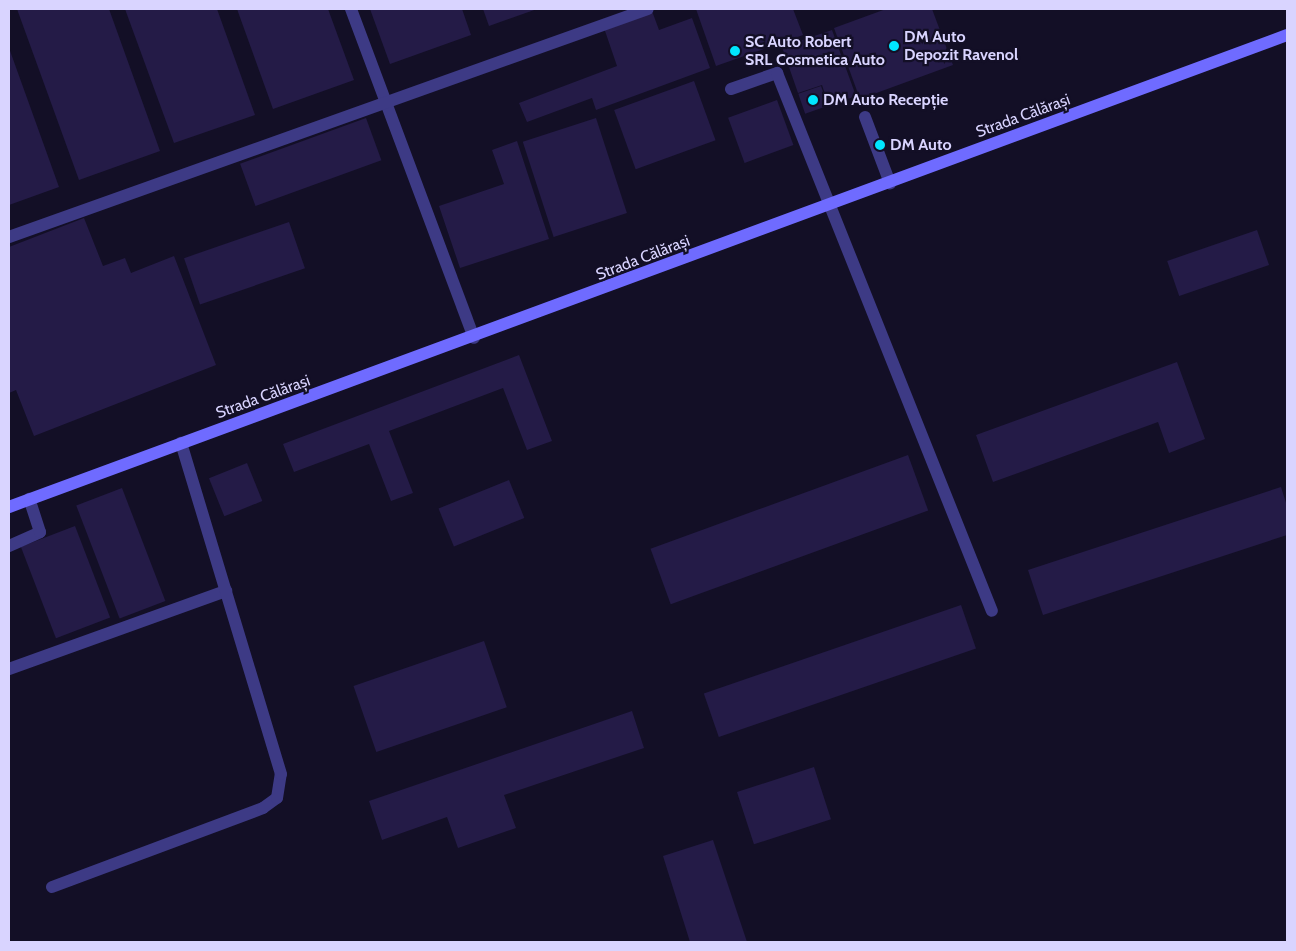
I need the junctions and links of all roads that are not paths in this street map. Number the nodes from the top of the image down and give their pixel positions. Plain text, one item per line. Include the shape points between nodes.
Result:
1 (351, 9) edge
2 (648, 9) edge
3 (1287, 35) edge
4 (731, 89) dead end
5 (385, 103) junction
6 (865, 117) dead end
7 (890, 183) junction
8 (828, 206) junction
9 (9, 237) edge
10 (474, 338) junction
11 (182, 444) junction
12 (29, 499) junction
13 (9, 507) edge
14 (9, 546) edge
15 (226, 591) junction
16 (992, 611) dead end
17 (9, 670) edge
18 (52, 887) dead end

1 - 5 lane
2 - 5 lane
3 - 7 main road, Strada Călărași
4 - 8 lane via 777,72
5 - 9 lane
5 - 10 lane
6 - 7 lane
7 - 8 main road, Strada Călărași
8 - 10 main road, Strada Călărași
8 - 16 lane
10 - 11 main road, Strada Călărași
11 - 12 main road, Strada Călărași
11 - 15 lane
12 - 13 main road, Strada Călărași
12 - 14 lane via 40,532
15 - 17 lane
15 - 18 lane via 281,774 277,798 263,808

